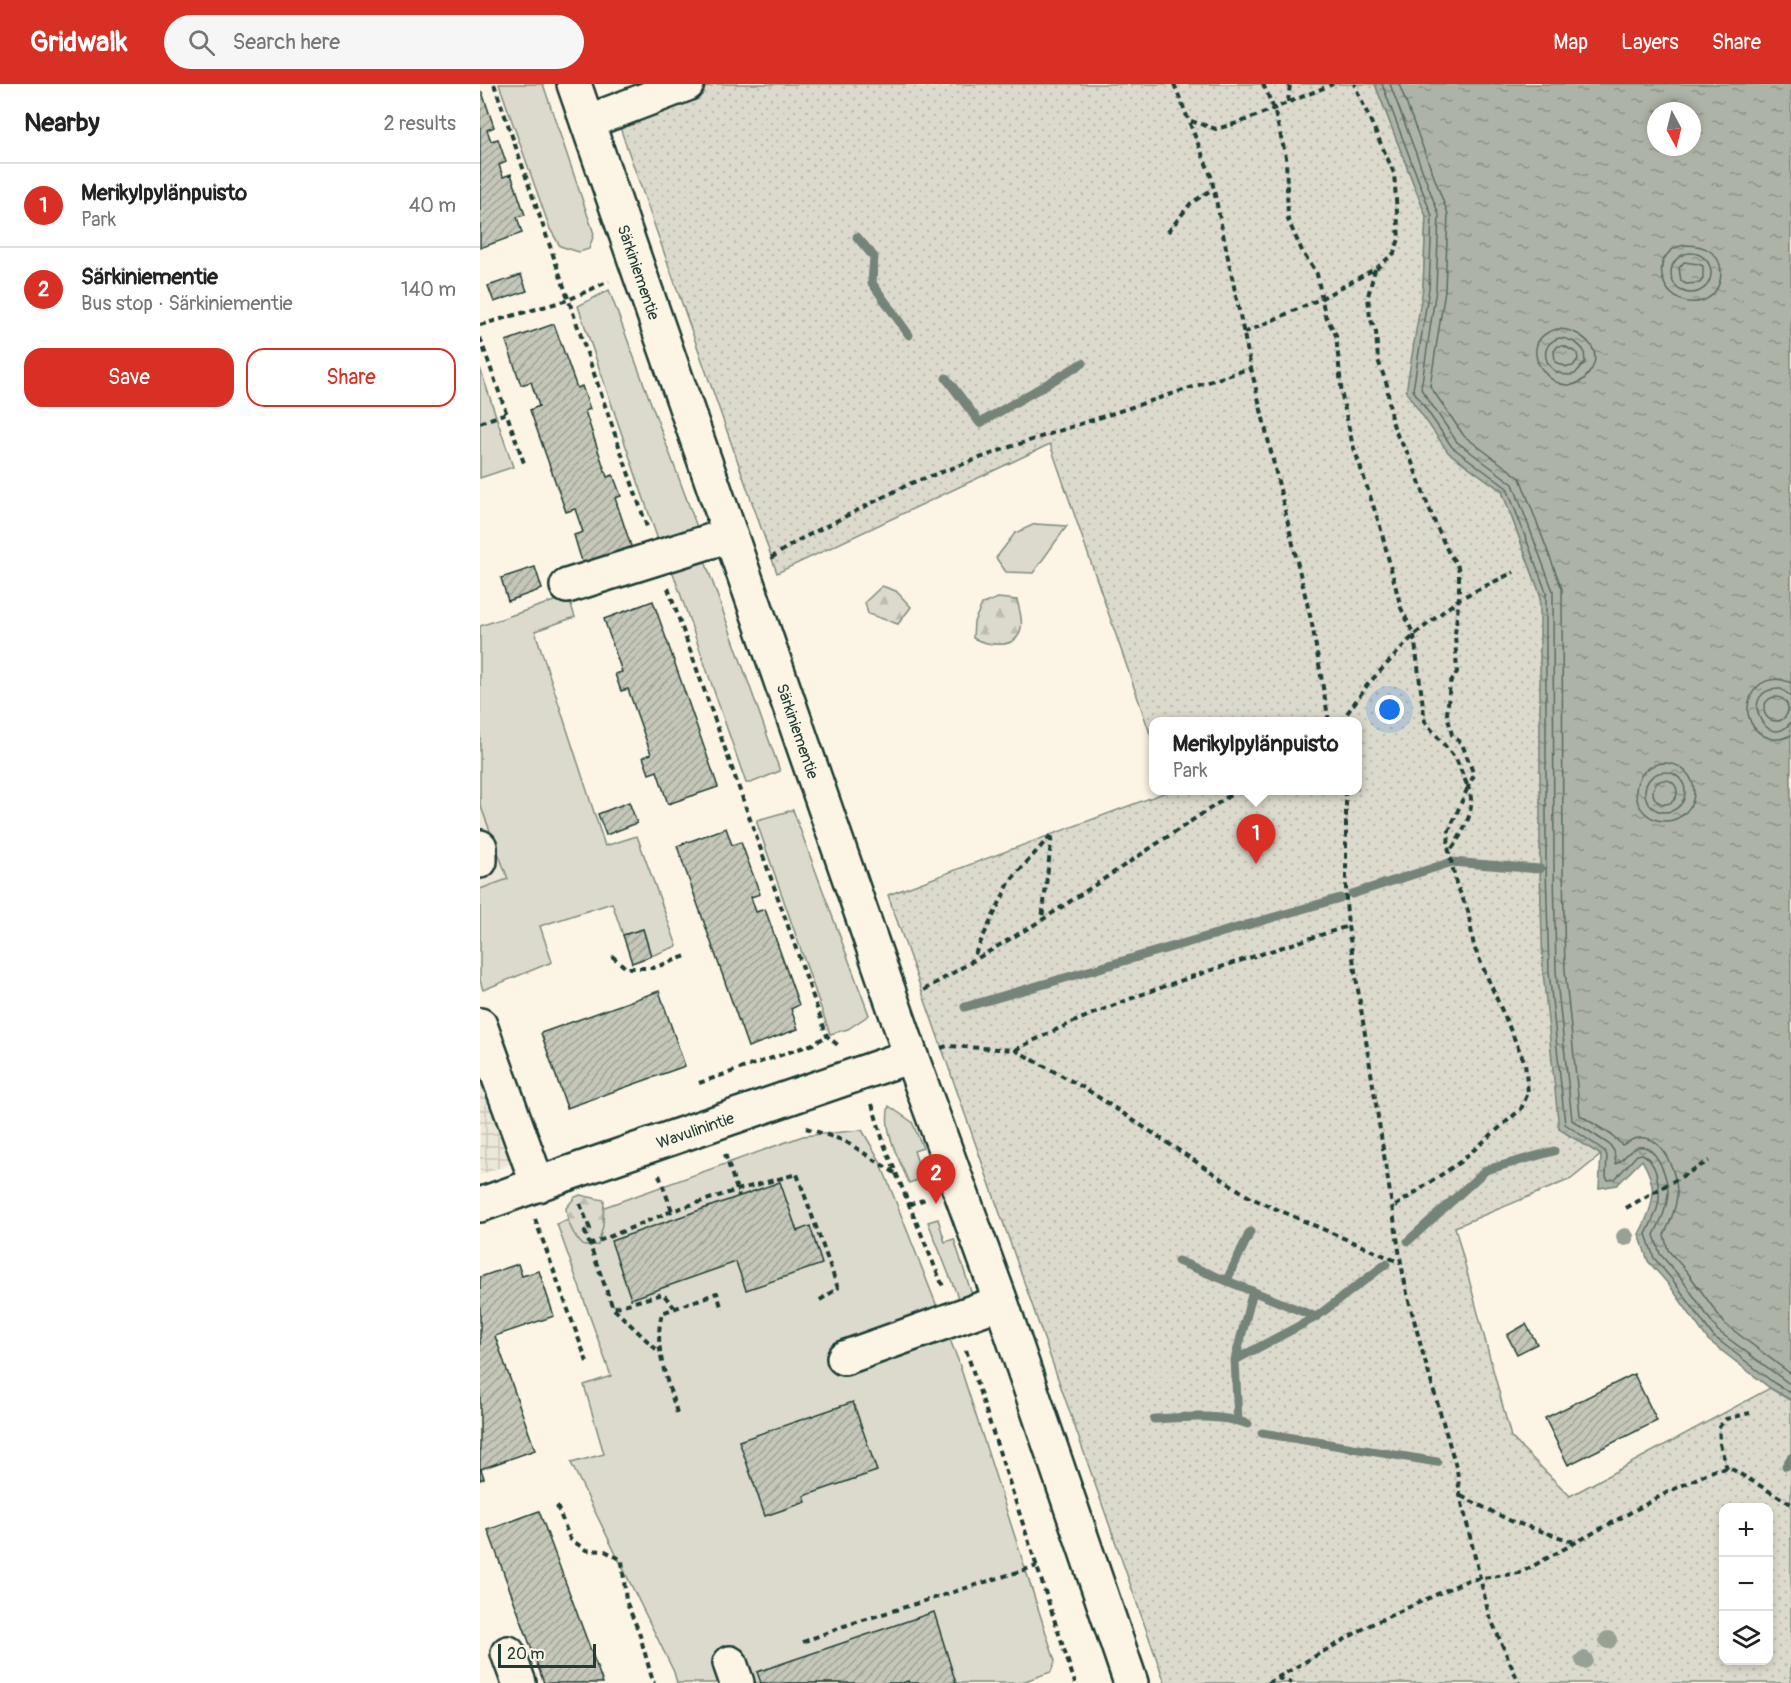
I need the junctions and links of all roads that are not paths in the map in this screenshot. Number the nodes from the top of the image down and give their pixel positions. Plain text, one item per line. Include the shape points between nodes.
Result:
1 (574, 84) edge
2 (687, 84) edge
3 (587, 122) junction
4 (730, 535) junction
5 (567, 586) dead end
6 (480, 847) edge
7 (480, 861) edge
8 (480, 1025) edge
9 (911, 1056) junction
10 (536, 1200) junction
11 (480, 1205) edge
12 (1001, 1302) junction
13 (844, 1358) dead end
14 (1126, 1681) edge

1 - 3 street, Särkiniementie
2 - 3 street
3 - 4 street, Särkiniementie via 626,274
4 - 5 street
4 - 9 street, Särkiniementie
6 - 7 street
8 - 10 street
9 - 10 street, Wavulinintie
9 - 12 street, Särkiniementie
10 - 11 street, Wavulinintie
12 - 13 street
12 - 14 street, Särkiniementie

